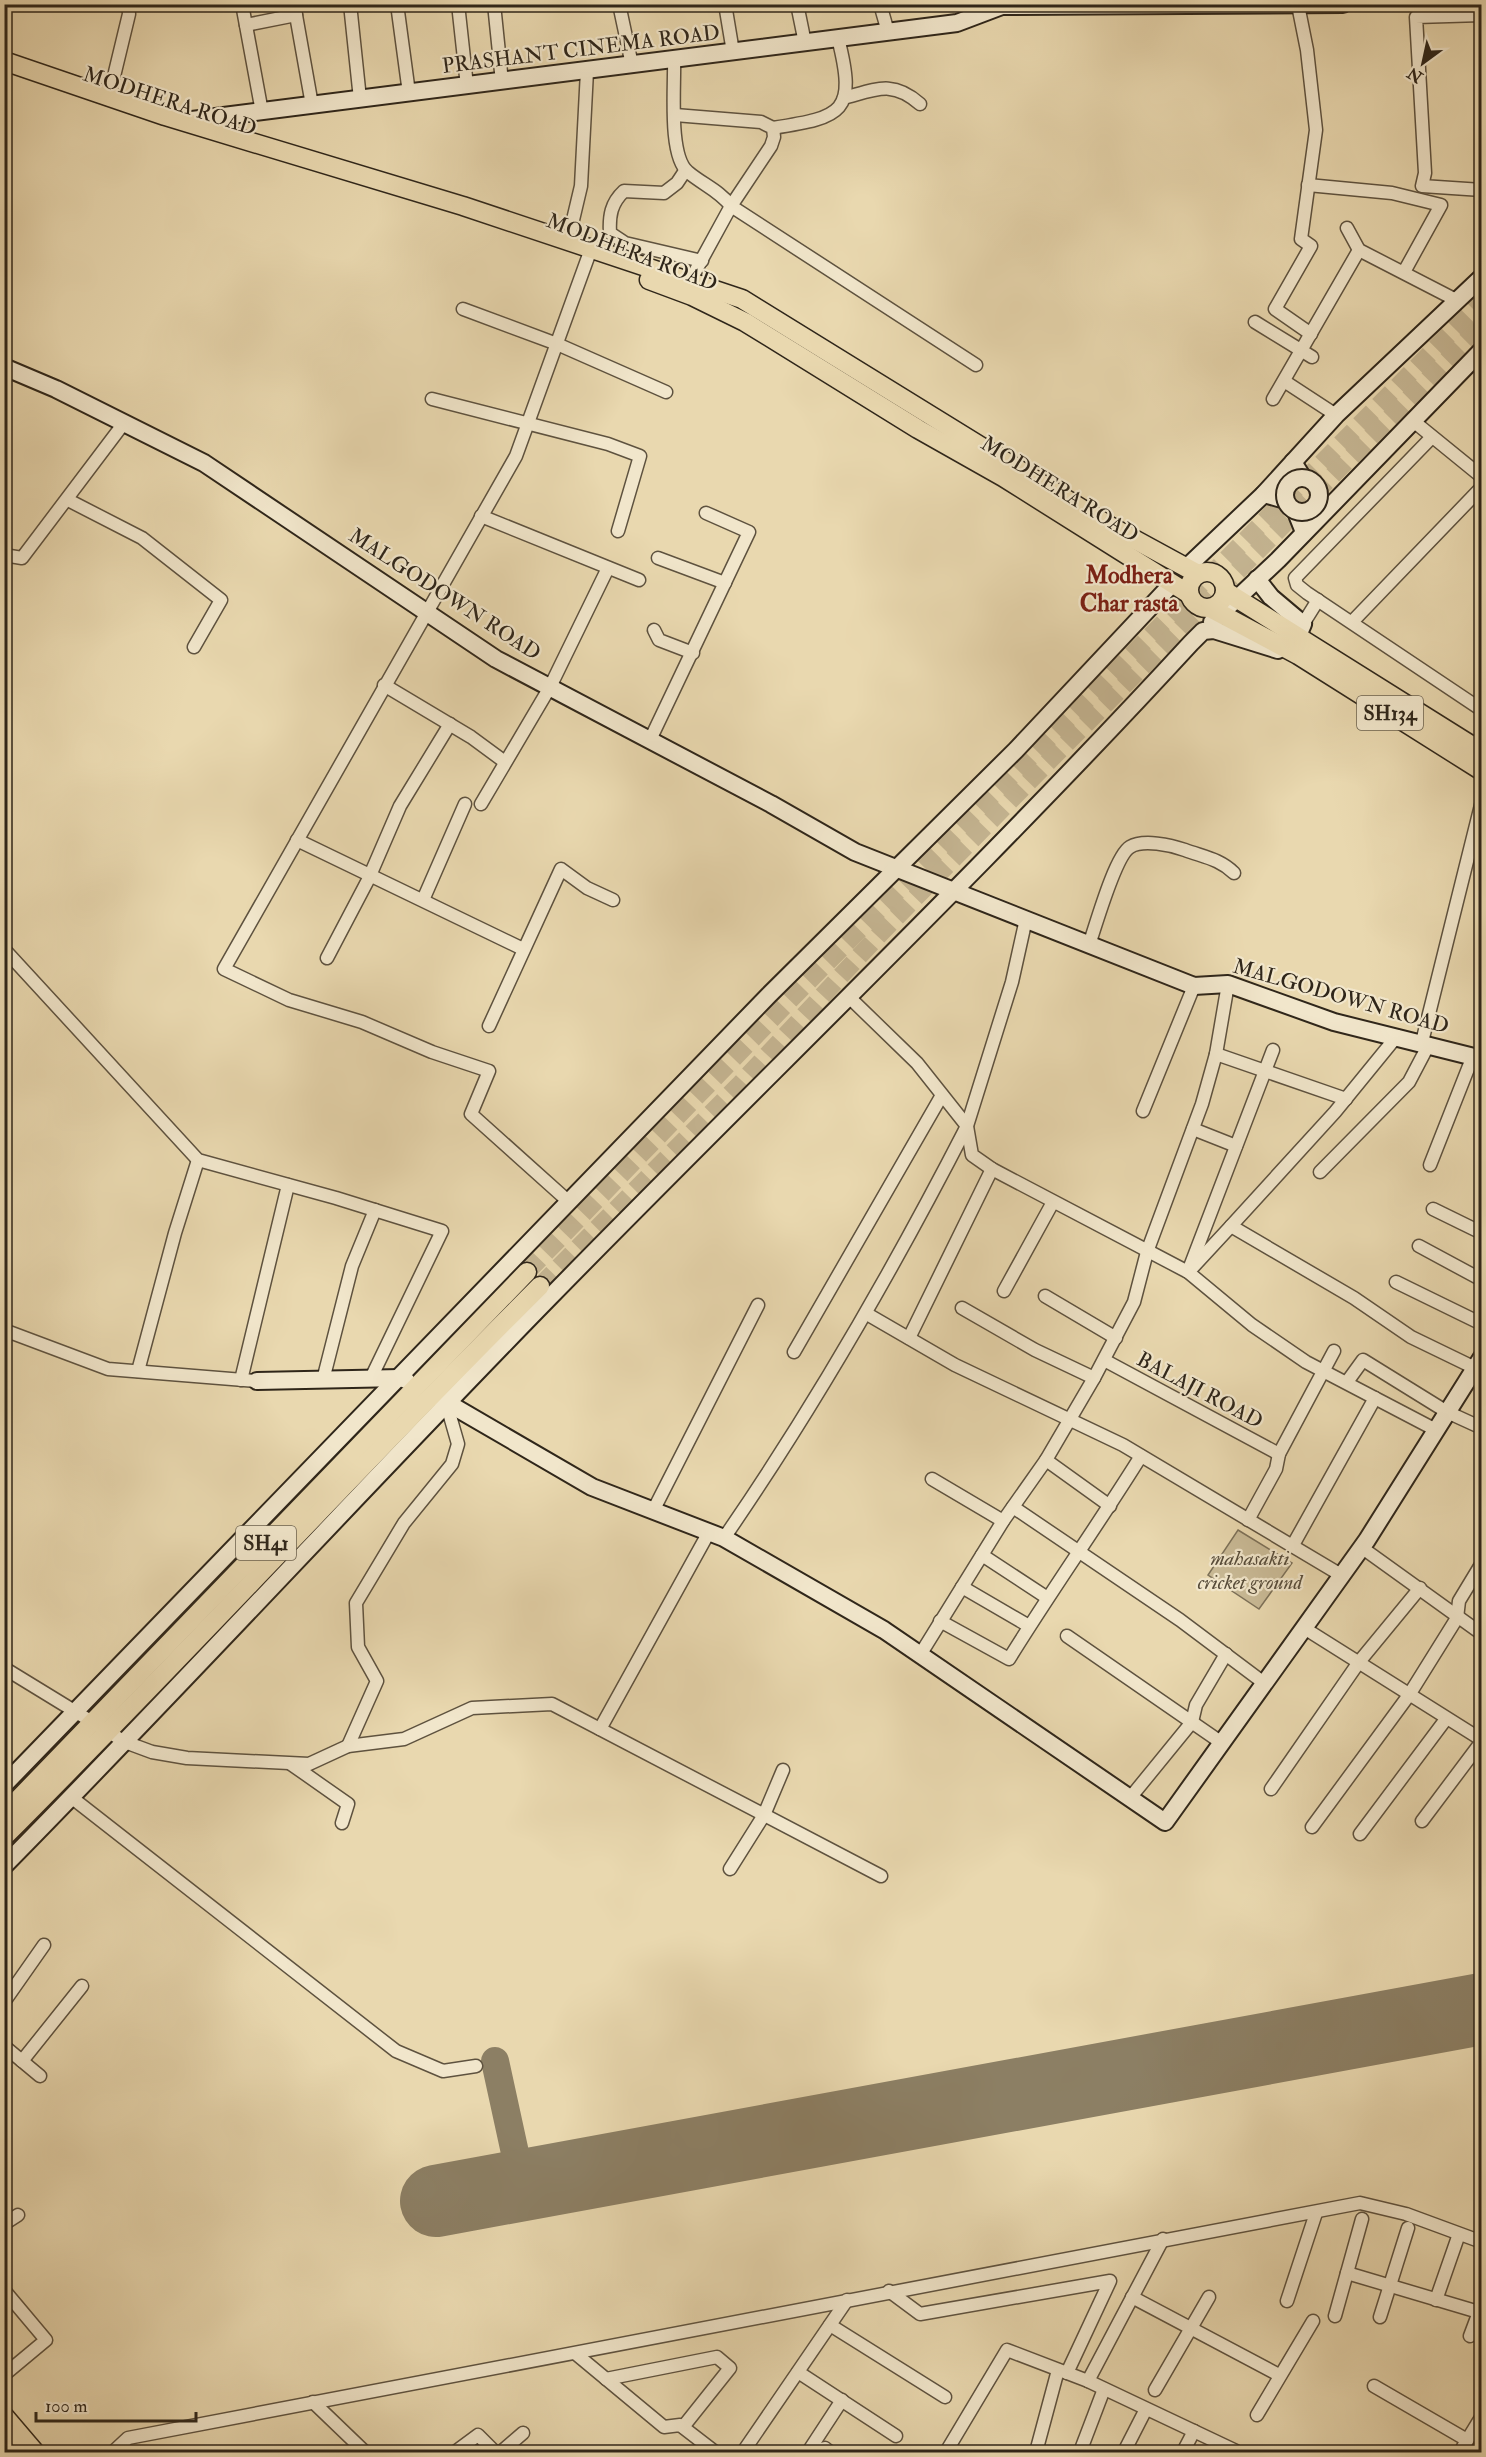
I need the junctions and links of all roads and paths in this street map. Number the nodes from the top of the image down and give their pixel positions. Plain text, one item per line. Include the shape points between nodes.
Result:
1 (128, 4) edge
2 (242, 4) edge
3 (350, 4) edge
4 (397, 4) edge
5 (458, 4) edge
6 (494, 4) edge
7 (619, 4) edge
8 (725, 4) edge
9 (797, 4) edge
10 (880, 4) edge
11 (1343, 4) edge
12 (1002, 5) edge
13 (1081, 5) edge
14 (1175, 5) edge
15 (1292, 5) edge
16 (1298, 5) edge
17 (295, 10) edge
18 (1482, 15) edge
19 (246, 25) junction
20 (888, 32) junction
21 (838, 38) junction
22 (805, 43) junction
23 (733, 52) junction
24 (674, 60) junction
25 (4, 61) edge
26 (632, 65) junction
27 (587, 71) junction
28 (4, 73) edge
29 (502, 82) junction
30 (467, 86) junction
31 (409, 93) junction
32 (109, 97) junction
33 (844, 98) junction
34 (360, 99) junction
35 (920, 104) dead end
36 (312, 105) junction
37 (262, 112) junction
38 (675, 115) junction
39 (183, 121) junction
40 (773, 128) junction
41 (685, 171) junction
42 (1308, 185) junction
43 (1482, 190) edge
44 (731, 206) junction
45 (1347, 228) dead end
46 (568, 241) junction
47 (1359, 250) junction
48 (590, 253) junction
49 (702, 261) junction
50 (1404, 272) junction
51 (1482, 278) edge
52 (690, 281) junction
53 (1458, 301) junction
54 (463, 309) dead end
55 (1255, 322) dead end
56 (1311, 334) junction
57 (557, 345) junction
58 (1482, 350) edge
59 (1307, 354) junction
60 (976, 365) dead end
61 (4, 367) edge
62 (1284, 381) dead end
63 (666, 392) dead end
64 (432, 399) dead end
65 (1273, 399) dead end
66 (1336, 415) junction
67 (1412, 420) junction
68 (124, 423) junction
69 (528, 424) junction
70 (1431, 438) junction
71 (1293, 462) junction
72 (1006, 471) junction
73 (1482, 477) edge
74 (1304, 478) junction
75 (1482, 487) edge
76 (1319, 493) junction
77 (1264, 494) junction
78 (1335, 499) junction
79 (68, 500) junction
80 (1291, 506) junction
81 (706, 513) dead end
82 (482, 516) junction
83 (618, 531) dead end
84 (1304, 532) junction
85 (4, 555) edge
86 (658, 558) dead end
87 (608, 568) junction
88 (1192, 571) junction
89 (1257, 579) junction
90 (639, 580) dead end
91 (725, 583) junction
92 (1171, 585) junction
93 (1189, 594) junction
94 (1230, 595) junction
95 (1318, 600) junction
96 (1215, 611) junction
97 (426, 612) junction
98 (1352, 622) junction
99 (654, 630) dead end
100 (1203, 631) junction
101 (1299, 639) junction
102 (194, 647) dead end
103 (693, 653) junction
104 (384, 685) junction
105 (550, 687) junction
106 (1482, 710) edge
107 (450, 724) junction
108 (650, 740) junction
109 (1482, 752) edge
110 (505, 762) junction
111 (1482, 771) edge
112 (1482, 801) edge
113 (465, 804) dead end
114 (481, 804) dead end
115 (297, 840) junction
116 (895, 870) junction
117 (1234, 873) dead end
118 (370, 875) junction
119 (954, 890) junction
120 (423, 900) junction
121 (613, 900) dead end
122 (1026, 919) junction
123 (1089, 945) junction
124 (4, 949) edge
125 (524, 949) junction
126 (327, 958) dead end
127 (1228, 984) junction
128 (1194, 987) junction
129 (850, 998) junction
130 (489, 1026) dead end
131 (1397, 1036) junction
132 (1425, 1043) junction
133 (1273, 1050) dead end
134 (1216, 1054) junction
135 (1477, 1058) edge
136 (1265, 1071) junction
137 (942, 1095) junction
138 (1346, 1099) junction
139 (1143, 1111) dead end
140 (967, 1126) junction
141 (1193, 1129) junction
142 (1236, 1146) junction
143 (198, 1160) junction
144 (1430, 1166) dead end
145 (992, 1169) junction
146 (1320, 1172) dead end
147 (288, 1185) junction
148 (568, 1201) junction
149 (1053, 1202) junction
150 (1433, 1209) dead end
151 (375, 1210) junction
152 (1231, 1226) junction
153 (1482, 1233) edge
154 (1419, 1246) dead end
155 (1147, 1252) junction
156 (510, 1262) junction
157 (527, 1272) tunnel mouth
158 (1188, 1272) junction
159 (1482, 1280) edge
160 (1396, 1282) dead end
161 (546, 1290) junction
162 (1004, 1291) dead end
163 (520, 1293) junction
164 (1045, 1296) dead end
165 (758, 1305) dead end
166 (962, 1308) dead end
167 (867, 1314) junction
168 (1482, 1324) edge
169 (4, 1330) edge
170 (909, 1338) junction
171 (1116, 1338) junction
172 (1334, 1351) dead end
173 (794, 1352) dead end
174 (1104, 1360) junction
175 (1478, 1363) edge
176 (138, 1371) junction
177 (1324, 1371) junction
178 (400, 1377) junction
179 (371, 1378) junction
180 (1094, 1378) junction
181 (323, 1380) junction
182 (249, 1381) junction
183 (1347, 1382) junction
184 (432, 1394) junction
185 (1375, 1398) junction
186 (1447, 1412) junction
187 (1070, 1420) junction
188 (1482, 1428) edge
189 (1436, 1430) junction
190 (1279, 1454) junction
191 (1141, 1456) junction
192 (1046, 1460) junction
193 (933, 1479) dead end
194 (1110, 1506) junction
195 (1013, 1507) junction
196 (653, 1511) junction
197 (1248, 1520) junction
198 (1003, 1521) junction
199 (717, 1535) junction
200 (1293, 1545) junction
201 (1361, 1547) junction
202 (1080, 1553) junction
203 (982, 1555) junction
204 (1482, 1563) edge
205 (1341, 1575) junction
206 (962, 1587) junction
207 (1420, 1588) junction
208 (1046, 1597) junction
209 (1457, 1618) junction
210 (940, 1621) junction
211 (1029, 1626) junction
212 (1304, 1628) junction
213 (1482, 1634) edge
214 (1067, 1636) dead end
215 (1226, 1654) junction
216 (920, 1655) junction
217 (1359, 1662) junction
218 (4, 1668) edge
219 (1264, 1683) junction
220 (1409, 1695) junction
221 (74, 1713) junction
222 (1446, 1719) junction
223 (92, 1722) junction
224 (1192, 1722) junction
225 (600, 1729) junction
226 (117, 1737) junction
227 (1482, 1741) edge
228 (1222, 1743) junction
229 (348, 1746) junction
230 (290, 1763) junction
231 (783, 1770) dead end
232 (6, 1781) edge
233 (1271, 1789) dead end
234 (71, 1797) junction
235 (1130, 1798) junction
236 (4, 1814) edge
237 (764, 1815) junction
238 (1422, 1821) dead end
239 (342, 1823) dead end
240 (1312, 1827) dead end
241 (1360, 1834) dead end
242 (4, 1838) edge
243 (20, 1851) junction
244 (4, 1866) edge
245 (730, 1869) dead end
246 (881, 1876) dead end
247 (44, 1945) dead end
248 (82, 1986) dead end
249 (4, 2002) edge
250 (4, 2046) edge
251 (22, 2061) junction
252 (476, 2066) dead end
253 (40, 2076) dead end
254 (1316, 2213) junction
255 (18, 2215) dead end
256 (1362, 2219) dead end
257 (4, 2224) edge
258 (1408, 2228) dead end
259 (1459, 2234) junction
260 (1163, 2239) junction
261 (1482, 2242) edge
262 (1347, 2273) junction
263 (1390, 2286) junction
264 (4, 2290) edge
265 (889, 2291) junction
266 (1132, 2296) junction
267 (1209, 2297) dead end
268 (847, 2300) junction
269 (1436, 2300) junction
270 (1287, 2301) dead end
271 (1481, 2310) edge
272 (1335, 2316) dead end
273 (1380, 2317) dead end
274 (1313, 2321) dead end
275 (830, 2325) junction
276 (1191, 2328) junction
277 (1470, 2336) dead end
278 (576, 2354) junction
279 (1062, 2371) junction
280 (798, 2372) junction
281 (4, 2375) edge
282 (1279, 2375) junction
283 (606, 2379) junction
284 (1088, 2381) junction
285 (1374, 2386) dead end
286 (1104, 2389) junction
287 (1155, 2390) dead end
288 (945, 2397) dead end
289 (842, 2400) junction
290 (314, 2402) junction
291 (1146, 2409) junction
292 (1257, 2415) dead end
293 (1482, 2416) edge
294 (4, 2418) edge
295 (683, 2427) junction
296 (1194, 2431) junction
297 (523, 2433) dead end
298 (4, 2436) edge
299 (896, 2436) dead end
300 (1467, 2440) junction
301 (952, 2450) edge
302 (1236, 2451) dead end
303 (19, 2452) edge
304 (33, 2452) edge
305 (113, 2452) edge
306 (366, 2452) edge
307 (455, 2452) edge
308 (495, 2452) edge
309 (501, 2452) edge
310 (715, 2452) edge
311 (743, 2452) edge
312 (809, 2452) edge
313 (830, 2452) edge
314 (1036, 2452) edge
315 (1080, 2452) edge
316 (1124, 2452) edge
317 (1183, 2452) edge
318 (1460, 2452) edge

1 - 32 street
2 - 19 street
3 - 34 street
4 - 31 street
5 - 30 street
6 - 29 street
7 - 26 street
8 - 23 street
9 - 22 street
10 - 20 street
11 - 16 street, PRASHANT CINEMA ROAD
12 - 13 street, PRASHANT CINEMA ROAD
12 - 20 street, PRASHANT CINEMA ROAD via 957,23
13 - 14 street, PRASHANT CINEMA ROAD
14 - 15 street, PRASHANT CINEMA ROAD
15 - 16 street, PRASHANT CINEMA ROAD
16 - 42 street via 1316,130
17 - 19 street
17 - 36 street
18 - 43 street via 1416,17 1425,173 1422,186
19 - 37 street
20 - 21 street, PRASHANT CINEMA ROAD
21 - 22 street, PRASHANT CINEMA ROAD
21 - 33 street via 848,76
22 - 23 street, PRASHANT CINEMA ROAD
23 - 24 street, PRASHANT CINEMA ROAD
24 - 26 street, PRASHANT CINEMA ROAD
24 - 38 street
25 - 32 main road
26 - 27 street, PRASHANT CINEMA ROAD
27 - 29 street, PRASHANT CINEMA ROAD
27 - 46 street via 581,186
28 - 48 main road, MODHERA ROAD
29 - 30 street, PRASHANT CINEMA ROAD
30 - 31 street, PRASHANT CINEMA ROAD
31 - 34 street, PRASHANT CINEMA ROAD
32 - 39 main road
33 - 35 street via 875,89 894,89 905,91
33 - 40 street via 833,116
34 - 36 street, PRASHANT CINEMA ROAD
36 - 37 street, PRASHANT CINEMA ROAD
37 - 39 street, PRASHANT CINEMA ROAD
38 - 40 street via 761,122
38 - 41 street via 675,151
39 - 46 main road
40 - 44 street via 771,146
41 - 44 street
41 - 49 street via 664,193 624,191 615,200 609,218 610,233 625,243
42 - 50 street via 1392,193 1441,205
42 - 56 street via 1301,239 1311,246 1275,309
44 - 49 street
44 - 60 street
45 - 47 street
46 - 48 main road
47 - 50 street
47 - 56 street
48 - 52 main road
48 - 57 street
48 - 72 main road, MODHERA ROAD via 745,322 918,429
49 - 52 street
50 - 53 street
51 - 53 street
52 - 72 main road via 742,299
53 - 66 street
54 - 57 street
55 - 59 street
56 - 59 street
57 - 63 street
57 - 69 street
58 - 67 street
59 - 65 street
61 - 68 street, MALGODOWN ROAD
62 - 66 street
64 - 69 street
66 - 71 street
67 - 70 street
67 - 78 street
68 - 79 street
68 - 97 street, MALGODOWN ROAD via 204,463
69 - 82 street via 516,456
69 - 83 street via 640,456
70 - 73 street
70 - 95 street via 1299,572 1295,578 1297,585
71 - 74 street
71 - 77 street
72 - 88 main road
72 - 92 main road, MODHERA ROAD
74 - 76 street, bridge via 1314,483
74 - 80 street, bridge via 1288,484
75 - 98 street
76 - 78 street
76 - 80 street, bridge via 1313,509
77 - 80 street
77 - 88 street
78 - 84 street
79 - 85 street via 22,558
79 - 102 street via 142,538 221,600
80 - 84 street
81 - 91 street via 749,532
82 - 87 street
82 - 97 street
84 - 89 street
86 - 91 street
87 - 90 street
87 - 105 street
88 - 93 main road
88 - 94 main road via 1216,575
89 - 94 street
89 - 101 street
91 - 103 street
92 - 93 main road, MODHERA ROAD
92 - 116 street via 1016,750
93 - 96 main road via 1195,604
94 - 96 main road
94 - 101 main road
95 - 98 street
95 - 101 street
96 - 100 street
96 - 101 main road
97 - 104 street
97 - 105 street, MALGODOWN ROAD via 496,659
98 - 106 street
99 - 103 street via 659,640
100 - 101 street
100 - 119 street
101 - 109 main road
101 - 111 main road, SH134
103 - 108 street
104 - 107 street
104 - 115 street
105 - 108 street, MALGODOWN ROAD
105 - 110 street
107 - 110 street
107 - 118 street via 400,806
108 - 116 street, MALGODOWN ROAD
110 - 114 street
112 - 132 street
113 - 120 street
115 - 118 street
115 - 148 street via 224,969 289,1000 362,1022 489,1071 471,1114
116 - 119 street, MALGODOWN ROAD
116 - 148 street
117 - 123 street via 1222,862 1176,847 1134,845 1127,849 1113,876
118 - 120 street
118 - 126 street
119 - 122 street, MALGODOWN ROAD
119 - 129 street
120 - 125 street
121 - 125 street via 587,888 561,868
122 - 123 street, MALGODOWN ROAD
122 - 140 street via 1012,982
123 - 128 street, MALGODOWN ROAD
124 - 143 street
125 - 130 street
127 - 128 street, MALGODOWN ROAD
127 - 131 street, MALGODOWN ROAD via 1334,1022
127 - 134 street
128 - 139 street
129 - 137 street via 917,1063
129 - 161 street
131 - 132 street, MALGODOWN ROAD
131 - 138 street
132 - 135 street, MALGODOWN ROAD
132 - 146 street via 1409,1082
133 - 136 street
134 - 136 street
134 - 141 street
135 - 144 street
136 - 138 street
136 - 142 street
137 - 140 street
137 - 173 street
138 - 152 street
140 - 145 street via 972,1155
140 - 167 street
141 - 142 street
141 - 155 street
142 - 158 street
143 - 147 street
143 - 176 street
145 - 149 street
145 - 170 street
147 - 151 street
147 - 182 street
148 - 156 street
149 - 155 street
149 - 162 street
150 - 153 street
151 - 179 street via 442,1231
151 - 181 street via 352,1266
152 - 158 street
152 - 175 street via 1354,1298 1411,1337
154 - 159 street
155 - 158 street
155 - 171 street via 1134,1302
156 - 163 street
156 - 178 street
157 - 163 main road, SH41
158 - 177 street via 1252,1325
160 - 168 street
161 - 163 main road, SH41
161 - 184 street
163 - 184 main road, SH41
164 - 171 street
165 - 196 street
166 - 180 street
167 - 170 street
167 - 199 street via 773,1467
169 - 176 street via 108,1369
170 - 187 street via 955,1365
171 - 174 street
172 - 177 street
174 - 180 street
174 - 190 street, BALAJI ROAD
175 - 186 street
176 - 182 street
177 - 183 street
177 - 190 street
178 - 179 street
178 - 184 street
178 - 221 street
179 - 181 street
180 - 187 street
181 - 182 street
183 - 185 street
183 - 186 street via 1363,1360
184 - 196 street via 592,1487
184 - 223 main road, SH41
184 - 226 main road, SH41
184 - 229 street via 458,1444 452,1464 404,1523 356,1603 358,1647 377,1681
185 - 189 street
185 - 200 street
186 - 188 street
186 - 189 street
187 - 191 street
187 - 192 street
189 - 201 street
190 - 197 street via 1276,1468
191 - 194 street
191 - 197 street
192 - 194 street
192 - 195 street
193 - 198 street
194 - 202 street
195 - 198 street
195 - 202 street
196 - 199 street
197 - 200 street
198 - 203 street
199 - 216 street via 884,1630
199 - 225 street
200 - 205 street
201 - 205 street
201 - 207 street
202 - 208 street
202 - 215 street
203 - 206 street
203 - 208 street
204 - 209 street via 1459,1601
205 - 212 street
206 - 210 street
206 - 211 street
207 - 209 street
207 - 217 street
208 - 211 street
209 - 213 street
209 - 220 street
210 - 211 street via 1009,1659
210 - 216 street
212 - 217 street
212 - 219 street
214 - 224 street
215 - 219 street
215 - 224 street via 1196,1705
216 - 235 street
217 - 220 street
217 - 233 street
218 - 221 street
219 - 228 street
220 - 222 street
220 - 240 street
221 - 223 street
221 - 232 street
222 - 227 street
222 - 241 street
223 - 226 street
223 - 236 main road, SH41
224 - 228 street
224 - 235 street
225 - 229 street via 552,1704 472,1708 404,1739
225 - 237 street
226 - 230 street via 152,1752 187,1758
226 - 234 street
226 - 242 main road, SH41
227 - 238 street
228 - 235 street via 1165,1822
229 - 230 street via 309,1764
230 - 239 street via 348,1804
231 - 237 street
234 - 243 street
234 - 252 street via 396,2051 443,2071
237 - 245 street
237 - 246 street
242 - 243 street
243 - 244 street
247 - 249 street
248 - 251 street
250 - 251 street
251 - 253 street
254 - 259 street via 1360,2203 1406,2214
254 - 260 street
254 - 270 street
255 - 257 street
256 - 262 street
258 - 263 street
259 - 261 street
259 - 269 street
260 - 265 street
260 - 266 street
262 - 263 street
262 - 272 street
263 - 269 street
263 - 273 street
264 - 281 street via 46,2340
265 - 268 street
265 - 279 street via 920,2314 1110,2281
266 - 276 street
266 - 284 street
267 - 276 street
268 - 275 street
268 - 278 street
269 - 271 street
271 - 277 street
274 - 282 street
275 - 280 street
275 - 288 street
276 - 282 street
276 - 287 street
278 - 283 street
278 - 290 street
279 - 284 street
279 - 301 street via 1007,2350 962,2423
279 - 314 street
280 - 289 street
280 - 311 street
282 - 292 street
283 - 295 street via 664,2427
283 - 295 street via 717,2357 730,2368
284 - 286 street
285 - 300 street
286 - 291 street
286 - 315 street
289 - 299 street
289 - 312 street
290 - 305 street via 128,2438
290 - 306 street
291 - 296 street
291 - 316 street
293 - 300 street
294 - 304 highway
295 - 310 street
296 - 302 street
296 - 317 street
297 - 309 street
298 - 303 highway
300 - 318 street
307 - 308 street via 478,2435
312 - 313 street via 825,2448

